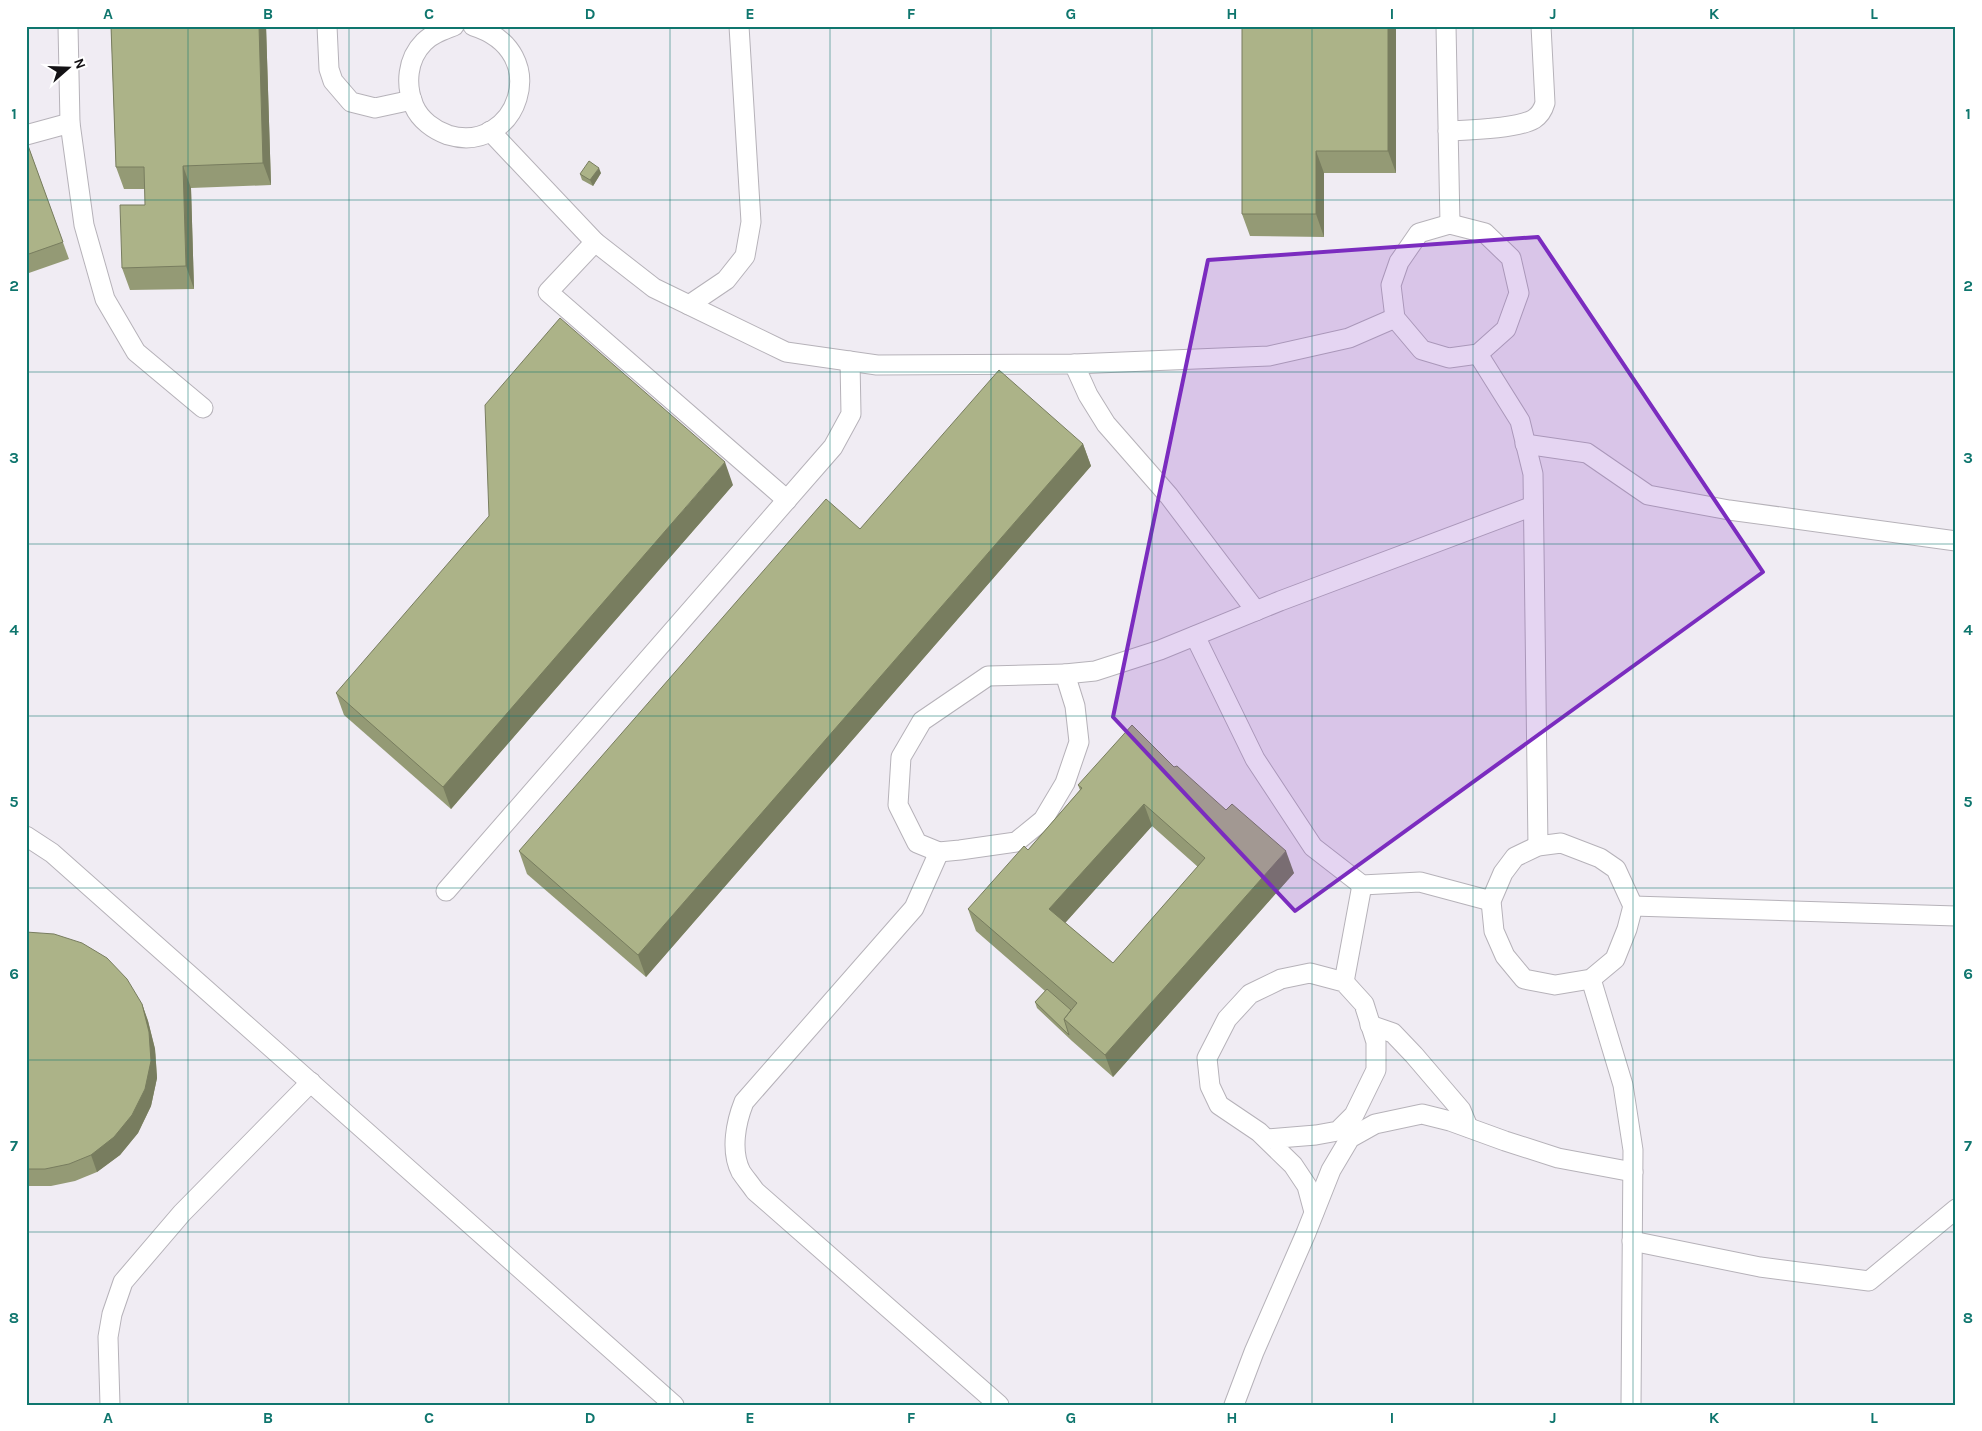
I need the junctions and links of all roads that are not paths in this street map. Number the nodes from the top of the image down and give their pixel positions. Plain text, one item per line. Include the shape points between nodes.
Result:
1 (68, 26) edge
2 (328, 26) edge
3 (473, 26) edge
4 (738, 26) edge
5 (1446, 26) edge
6 (1541, 26) edge
7 (443, 28) edge
8 (412, 100) junction
9 (70, 123) junction
10 (1448, 131) junction
11 (490, 132) junction
12 (26, 135) edge
13 (1450, 224) junction
14 (595, 242) junction
15 (689, 305) junction
16 (1395, 318) junction
17 (1478, 354) junction
18 (850, 361) junction
19 (1074, 364) junction
20 (203, 408) dead end
21 (1525, 444) junction
22 (787, 500) junction
23 (1533, 506) junction
24 (1956, 541) edge
25 (1256, 611) junction
26 (1194, 636) junction
27 (1065, 674) junction
28 (26, 836) edge
29 (1538, 846) junction
30 (939, 852) junction
31 (1362, 885) junction
32 (446, 891) dead end
33 (1491, 901) junction
34 (1633, 906) junction
35 (1956, 916) edge
36 (1591, 979) junction
37 (1344, 982) junction
38 (1370, 1025) junction
39 (311, 1082) junction
40 (1468, 1127) junction
41 (1352, 1129) junction
42 (1267, 1139) junction
43 (1633, 1172) junction
44 (1956, 1210) edge
45 (1314, 1212) junction
46 (1632, 1241) junction
47 (110, 1405) edge
48 (674, 1405) edge
49 (999, 1405) edge
50 (1234, 1405) edge
51 (1631, 1405) edge

1 - 9 lane
2 - 8 lane via 329,68 333,81 351,102 375,108
3 - 11 lane via 489,31 503,41 519,72 520,90 514,106 504,121
4 - 15 lane via 750,222 745,256 726,280
5 - 10 lane
6 - 10 lane via 1544,103 1535,119
7 - 8 lane via 424,42 414,57 409,73
8 - 11 lane via 425,122 439,132 456,137 474,137
9 - 12 lane
9 - 20 lane via 84,225 105,299 136,352
10 - 13 lane
11 - 14 lane
13 - 16 lane via 1420,232 1399,262 1391,285
13 - 17 lane via 1485,233 1512,258 1519,293 1506,329
14 - 15 lane via 654,288
14 - 22 lane via 548,292
15 - 18 lane via 786,352
16 - 17 lane via 1422,350 1449,358
16 - 19 lane via 1349,338 1269,356
17 - 21 lane via 1520,421
18 - 19 lane via 878,364
18 - 22 lane via 851,414 833,447
19 - 25 lane via 1106,424 1169,496
21 - 23 lane via 1533,474
21 - 24 lane via 1587,453 1648,495 1729,510
22 - 32 lane
23 - 25 lane
23 - 29 lane
25 - 26 lane
26 - 27 lane via 1095,671
26 - 31 lane via 1255,759 1313,847
27 - 30 lane via 1075,706 1079,742 1064,783 1043,820 1016,842
27 - 30 lane via 988,676 922,721 902,757 898,805 917,843
28 - 39 lane via 59,860
29 - 33 lane via 1514,856
29 - 34 lane via 1561,843 1600,858 1616,869
30 - 49 lane via 914,908 744,1102 738,1119 736,1149 740,1171 755,1191
31 - 33 lane via 1420,882
31 - 37 lane
33 - 36 lane via 1494,931 1505,956 1524,979 1554,984
34 - 35 lane
34 - 36 lane via 1615,959
36 - 43 lane via 1623,1085 1633,1150
37 - 38 lane via 1364,1004
37 - 42 lane via 1310,972 1250,994 1227,1019 1207,1058 1210,1086 1219,1105
38 - 40 lane via 1393,1033 1461,1110
38 - 41 lane via 1376,1042 1376,1070 1354,1116
39 - 47 lane via 182,1213 123,1282 108,1337
39 - 48 lane
40 - 41 lane via 1422,1114
40 - 43 lane via 1558,1158
41 - 42 lane
41 - 45 lane
42 - 45 lane via 1294,1164 1307,1186
43 - 46 lane
44 - 46 lane via 1869,1281 1760,1267
45 - 50 lane
46 - 51 lane

